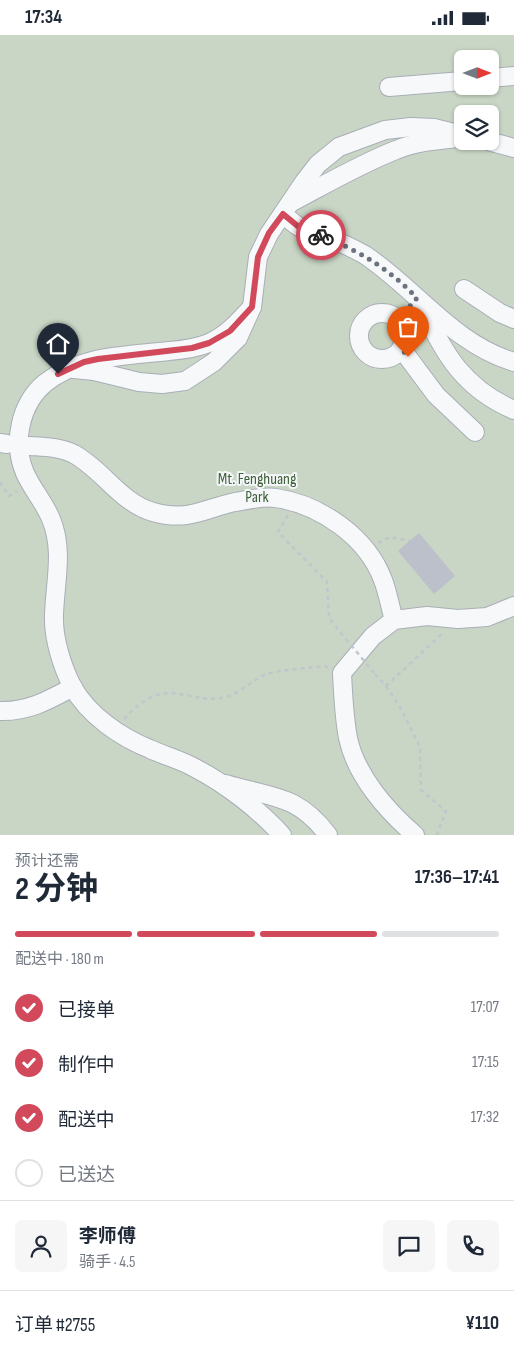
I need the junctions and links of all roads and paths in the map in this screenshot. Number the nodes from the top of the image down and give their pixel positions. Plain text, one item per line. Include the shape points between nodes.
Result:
1 (514, 76) edge
2 (499, 77) edge
3 (454, 82) edge
4 (389, 87) dead end
5 (454, 134) edge
6 (454, 137) edge
7 (499, 144) edge
8 (514, 148) edge
9 (286, 209) junction
10 (464, 289) dead end
11 (419, 299) junction
12 (252, 307) junction
13 (514, 319) edge
14 (398, 320) junction
15 (401, 348) junction
16 (514, 362) edge
17 (69, 369) junction
18 (514, 410) edge
19 (475, 432) dead end
20 (30, 446) dead end
21 (0, 482) edge
22 (31, 484) junction
23 (295, 503) junction
24 (410, 541) dead end
25 (366, 550) junction
26 (514, 606) edge
27 (458, 619) junction
28 (394, 620) junction
29 (342, 673) junction
30 (386, 686) junction
31 (73, 687) junction
32 (0, 711) edge
33 (115, 730) junction
34 (223, 783) junction
35 (282, 835) edge
36 (328, 835) edge
37 (415, 835) edge
38 (438, 835) edge

1 - 2 lane
3 - 4 lane
5 - 9 lane via 434,128 385,130 339,147 318,164
6 - 9 lane via 397,149 344,174
7 - 8 lane
9 - 11 lane via 300,228 362,253
9 - 12 lane via 269,233 258,257
10 - 13 lane
11 - 14 lane
11 - 16 lane via 462,336
11 - 18 lane via 453,364 483,393
12 - 17 lane via 230,331 209,343 98,359
12 - 17 lane via 238,338 214,362 185,381 162,384 138,382 94,371
14 - 15 lane via 405,333
14 - 15 lane via 384,313 370,317 360,329 359,337 364,350 376,358 390,357
15 - 19 lane via 436,395
17 - 22 lane via 35,394 21,421 20,453
20 - 23 lane via 60,449 75,455 133,503 172,516 190,515 253,499 275,498
21 - 22 path via 9,496
22 - 31 lane via 51,519 56,536 59,553 54,617 57,642
23 - 25 lane via 326,515
23 - 30 path, bridge via 278,532 327,582 329,618
24 - 25 path via 390,537
25 - 28 lane via 383,579
26 - 27 lane via 487,617
27 - 28 lane via 428,616
27 - 30 path
28 - 29 lane via 373,636
29 - 33 path via 324,666 267,674 227,697 214,699 161,693 137,707
29 - 37 lane via 348,740 358,766 378,799
30 - 38 path via 420,747 422,790 446,811
31 - 32 lane via 32,707
31 - 33 lane via 91,710
33 - 34 lane
34 - 35 lane
34 - 36 lane via 286,799 312,816

